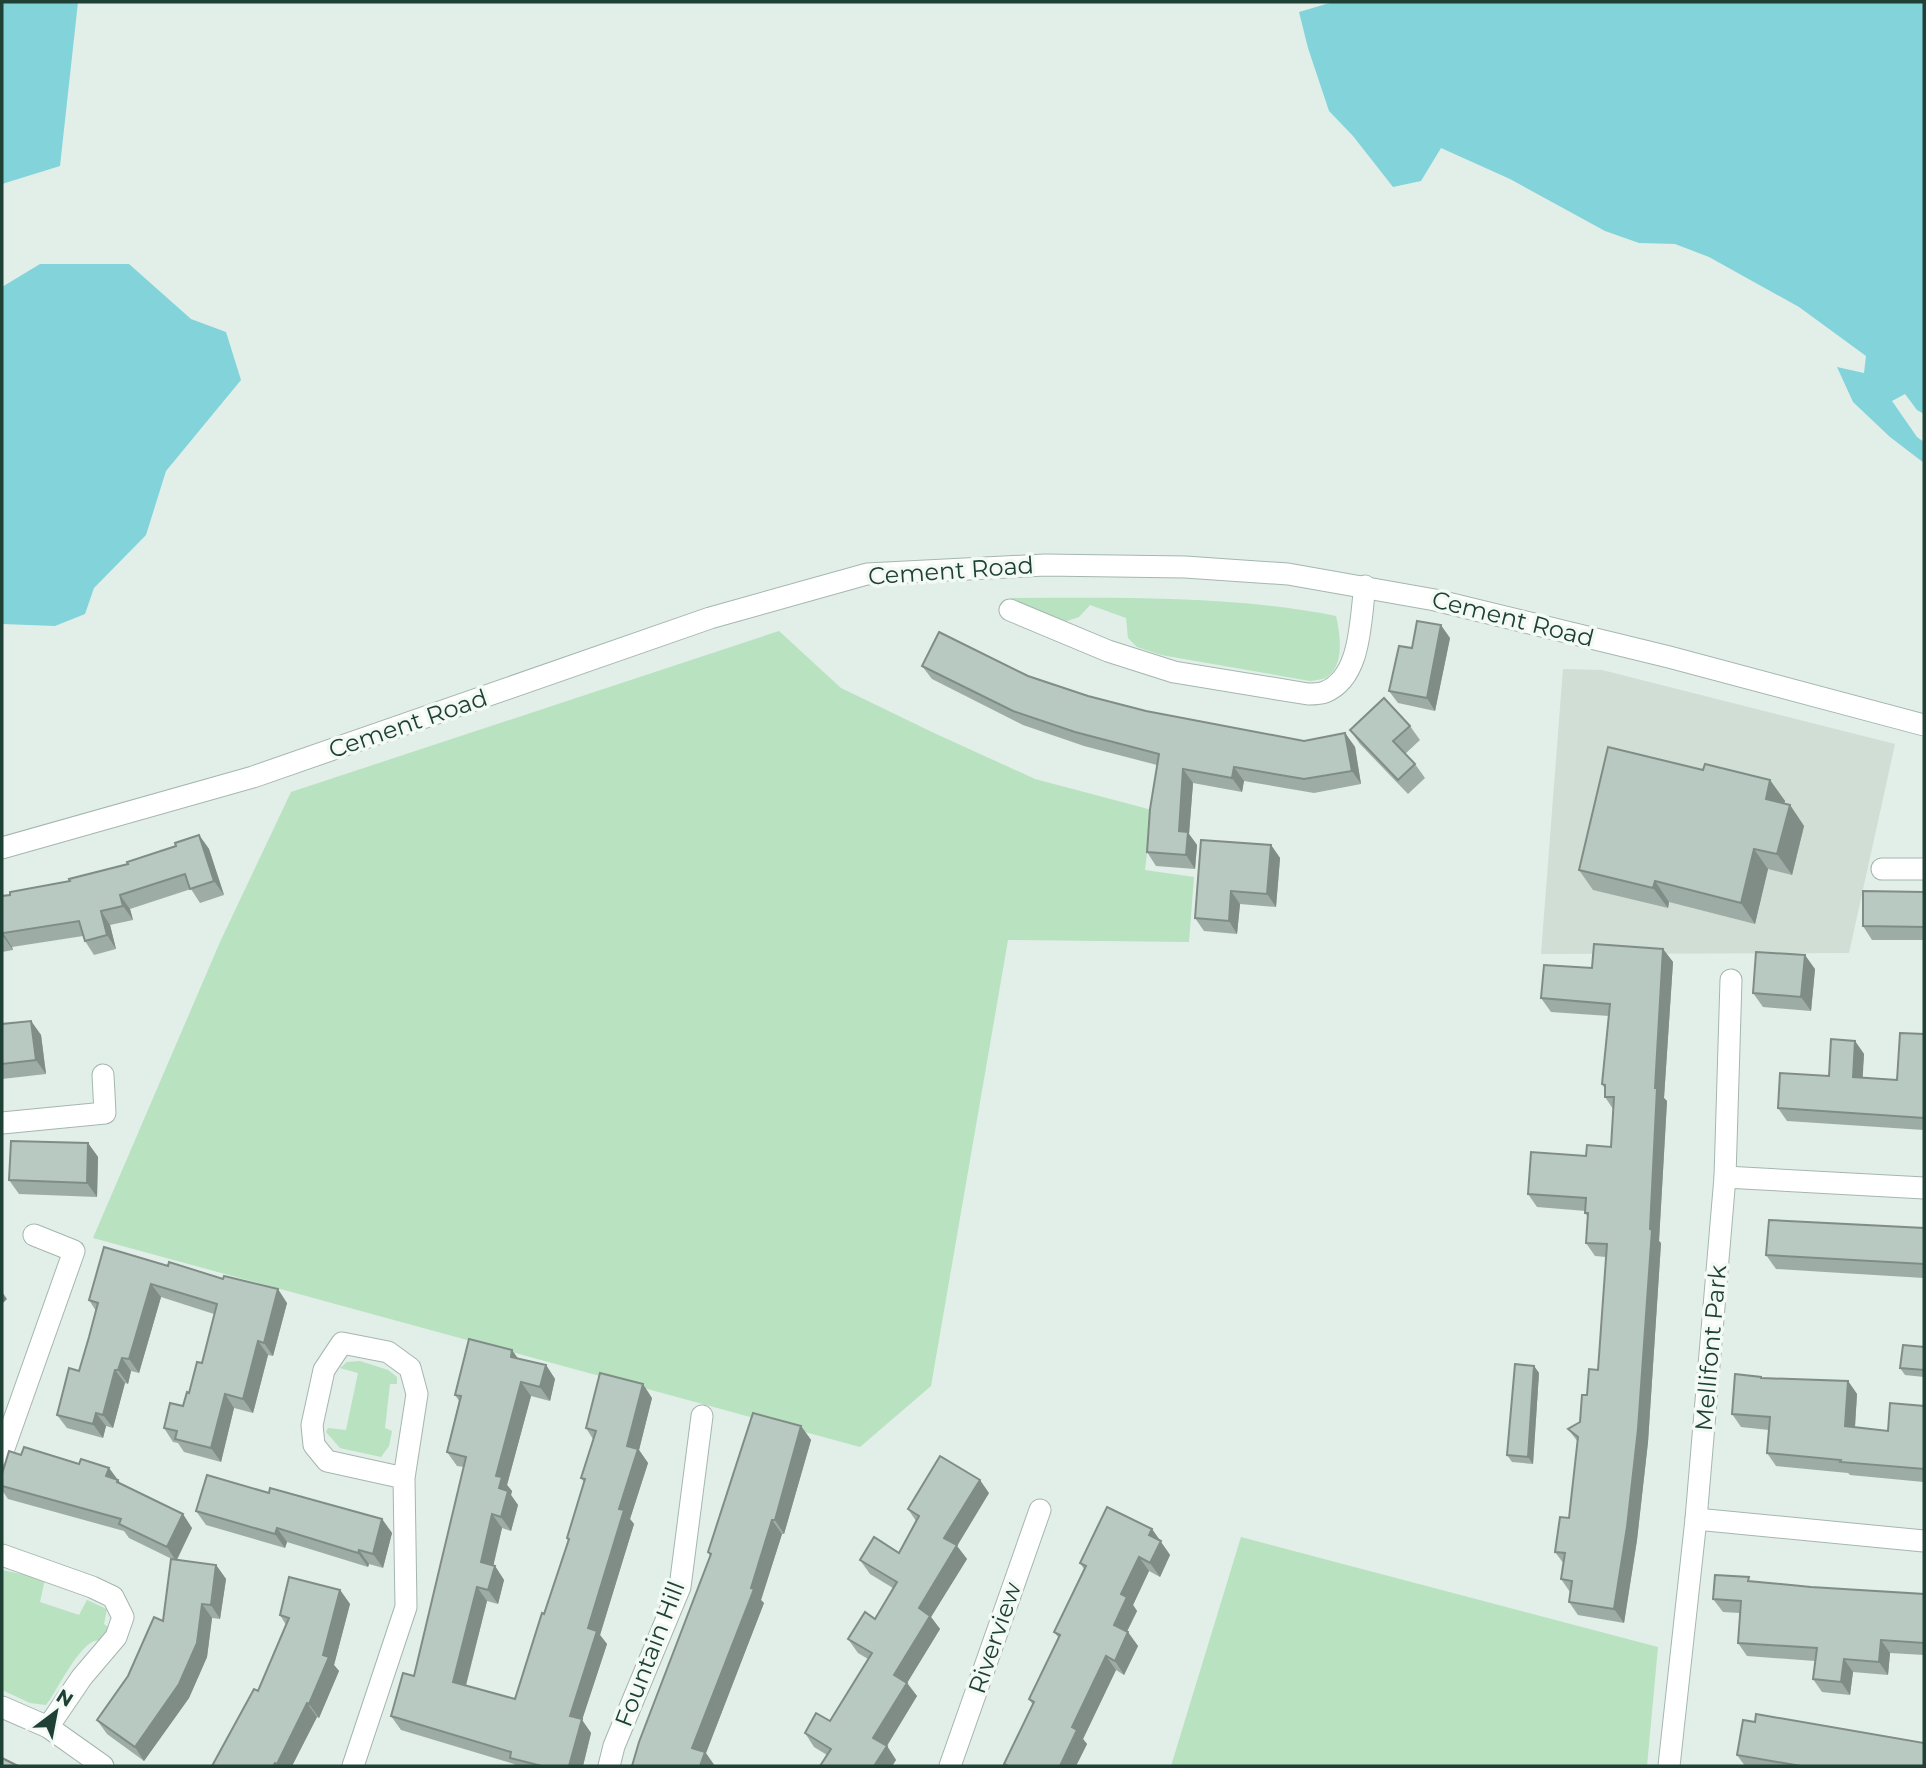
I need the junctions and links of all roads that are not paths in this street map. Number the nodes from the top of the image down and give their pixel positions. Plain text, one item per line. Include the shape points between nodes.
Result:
1 (1366, 586) junction
2 (1010, 610) dead end
3 (1924, 725) edge
4 (2, 848) edge
5 (1882, 869) dead end
6 (1924, 869) edge
7 (1731, 981) dead end
8 (103, 1075) dead end
9 (2, 1123) edge
10 (1725, 1177) junction
11 (1924, 1188) edge
12 (34, 1235) dead end
13 (702, 1416) dead end
14 (2, 1454) edge
15 (404, 1478) junction
16 (1040, 1510) dead end
17 (1696, 1519) junction
18 (1924, 1541) edge
19 (2, 1555) edge
20 (2, 1707) edge
21 (48, 1727) junction
22 (103, 1766) edge
23 (353, 1766) edge
24 (609, 1766) edge
25 (950, 1766) edge
26 (1669, 1766) edge

1 - 2 street via 1349,670 1325,692 1308,694 1174,672 1108,651
1 - 3 street, Cement Road via 1669,657
1 - 4 street, Cement Road via 1289,574 1185,567 1045,565 866,574 710,618 253,777
5 - 6 street
7 - 10 street, Mellifont Park
8 - 9 street via 105,1113
10 - 11 street
10 - 17 street, Mellifont Park
12 - 14 street via 74,1251
13 - 24 street, Fountain Hill via 680,1587
15 - 15 street via 327,1461 314,1445 312,1425 324,1370 342,1343 388,1352 410,1368 417,1394
15 - 23 street via 406,1607
16 - 25 street, Riverview
17 - 18 street
17 - 26 street, Mellifont Park
19 - 21 street via 113,1597 123,1617 116,1637
20 - 21 street
21 - 22 street

